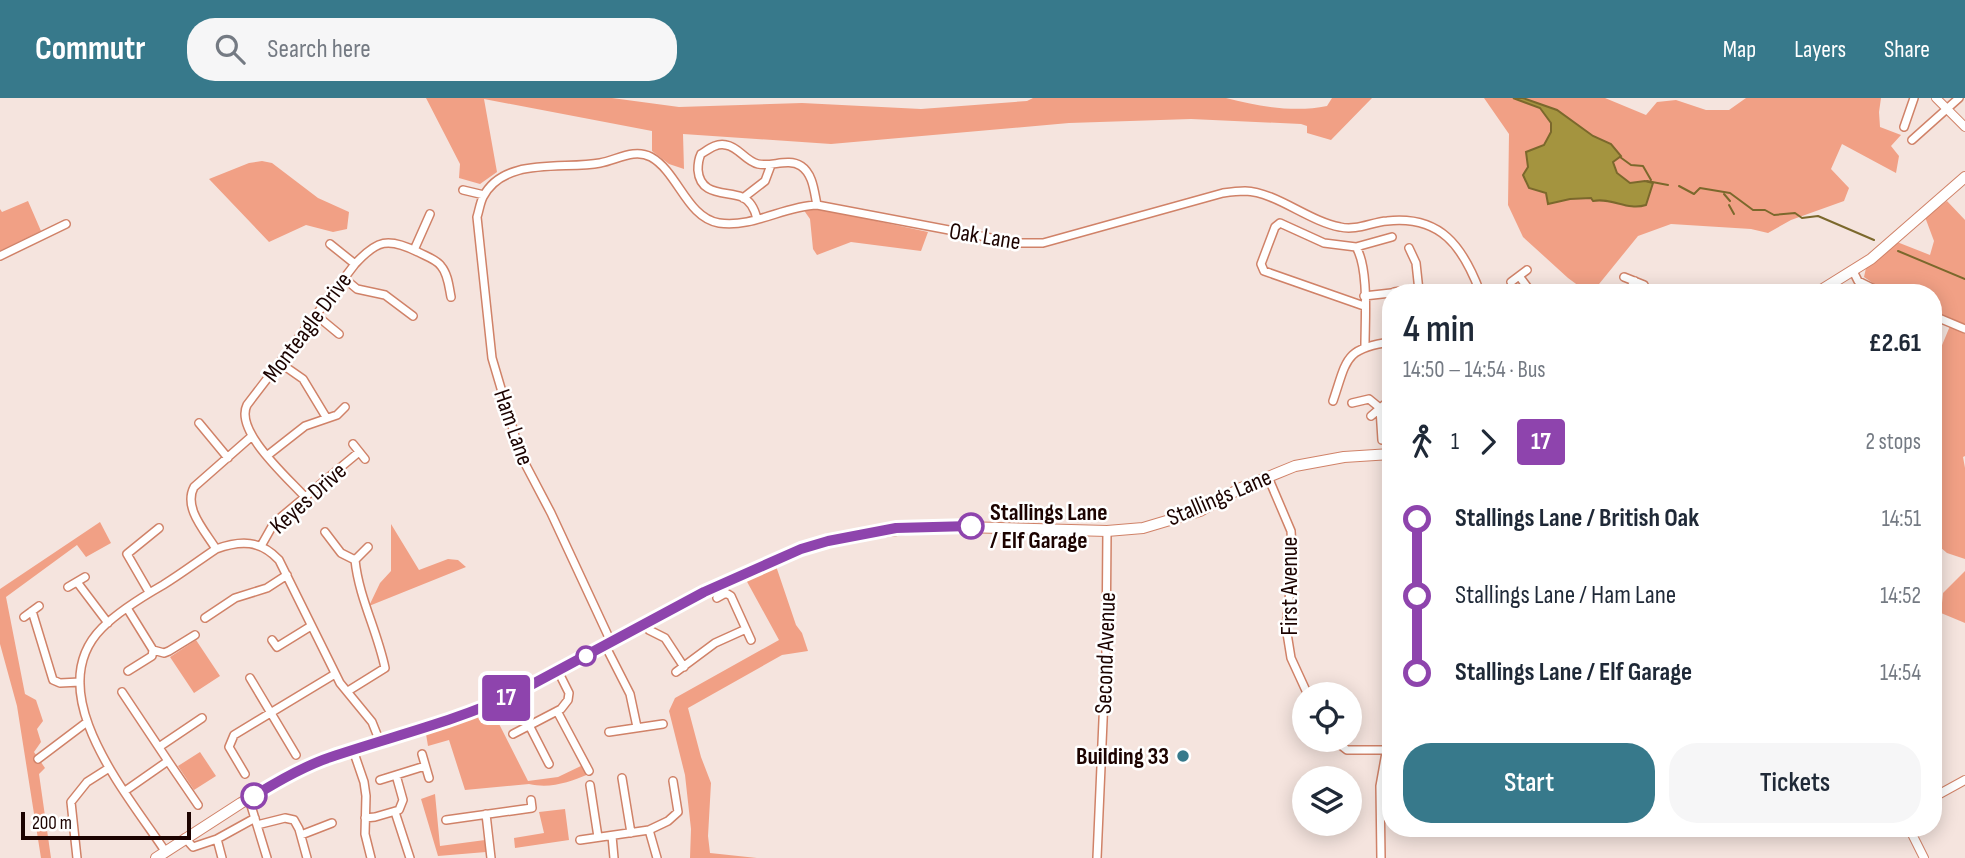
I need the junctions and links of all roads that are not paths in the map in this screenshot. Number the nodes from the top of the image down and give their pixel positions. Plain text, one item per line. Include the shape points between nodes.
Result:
1 (1914, 98) edge
2 (1936, 98) edge
3 (1959, 98) edge
4 (1948, 110) junction
5 (1904, 127) dead end
6 (1965, 127) edge
7 (1912, 140) dead end
8 (771, 165) junction
9 (1965, 177) edge
10 (463, 190) dead end
11 (484, 195) junction
12 (743, 198) junction
13 (817, 205) junction
14 (757, 219) junction
15 (66, 224) dead end
16 (436, 225) dead end
17 (1392, 237) dead end
18 (343, 241) dead end
19 (330, 244) dead end
20 (1356, 247) junction
21 (1409, 248) dead end
22 (337, 249) junction
23 (414, 250) junction
24 (0, 256) edge
25 (355, 264) junction
26 (1527, 270) dead end
27 (1853, 271) junction
28 (1519, 276) junction
29 (1624, 277) dead end
30 (345, 279) junction
31 (1635, 281) junction
32 (1511, 282) dead end
33 (1419, 284) edge
34 (1477, 284) edge
35 (1525, 284) edge
36 (1633, 284) edge
37 (1642, 284) edge
38 (1831, 284) edge
39 (1864, 284) edge
40 (1382, 294) edge
41 (1364, 296) junction
42 (451, 297) dead end
43 (1364, 306) junction
44 (316, 316) junction
45 (413, 316) dead end
46 (1942, 320) edge
47 (1965, 329) edge
48 (339, 334) dead end
49 (1382, 343) edge
50 (1365, 345) junction
51 (280, 363) junction
52 (1333, 401) dead end
53 (1352, 403) dead end
54 (345, 407) dead end
55 (1380, 408) junction
56 (337, 415) junction
57 (1371, 416) dead end
58 (326, 417) junction
59 (344, 421) dead end
60 (200, 430) dead end
61 (252, 436) junction
62 (1382, 440) dead end
63 (353, 444) dead end
64 (268, 455) junction
65 (1382, 455) edge
66 (228, 458) junction
67 (1268, 477) junction
68 (305, 497) junction
69 (144, 526) dead end
70 (159, 528) dead end
71 (1107, 531) junction
72 (325, 532) dead end
73 (150, 534) junction
74 (261, 546) junction
75 (368, 547) dead end
76 (216, 549) junction
77 (118, 554) dead end
78 (127, 554) junction
79 (355, 560) junction
80 (287, 575) junction
81 (85, 577) dead end
82 (77, 582) junction
83 (68, 587) dead end
84 (149, 592) junction
85 (717, 598) dead end
86 (127, 608) junction
87 (24, 617) dead end
88 (205, 618) dead end
89 (108, 623) junction
90 (644, 624) junction
91 (311, 626) junction
92 (746, 629) junction
93 (195, 635) dead end
94 (751, 639) dead end
95 (272, 640) dead end
96 (608, 644) junction
97 (153, 650) junction
98 (684, 667) junction
99 (128, 671) dead end
100 (558, 671) junction
101 (676, 672) dead end
102 (335, 674) junction
103 (250, 677) dead end
104 (80, 682) junction
105 (1302, 682) edge
106 (348, 691) junction
107 (122, 692) dead end
108 (557, 710) junction
109 (270, 713) junction
110 (86, 722) junction
111 (199, 723) dead end
112 (663, 724) dead end
113 (529, 725) junction
114 (637, 727) junction
115 (609, 732) dead end
116 (513, 734) dead end
117 (380, 742) junction
118 (159, 747) junction
119 (353, 750) junction
120 (1362, 750) edge
121 (1382, 750) edge
122 (422, 754) dead end
123 (296, 755) dead end
124 (38, 759) dead end
125 (248, 760) dead end
126 (168, 761) junction
127 (549, 764) dead end
128 (239, 765) junction
129 (425, 766) junction
130 (109, 768) junction
131 (589, 771) dead end
132 (245, 774) dead end
133 (396, 775) junction
134 (1382, 776) edge
135 (429, 778) dead end
136 (622, 778) dead end
137 (380, 780) dead end
138 (1965, 780) edge
139 (673, 781) dead end
140 (590, 785) dead end
141 (200, 790) dead end
142 (125, 791) junction
143 (1942, 793) edge
144 (191, 795) junction
145 (249, 799) junction
146 (531, 800) dead end
147 (198, 805) dead end
148 (395, 812) junction
149 (486, 814) junction
150 (365, 818) junction
151 (446, 820) dead end
152 (256, 822) junction
153 (332, 823) dead end
154 (649, 830) junction
155 (631, 833) junction
156 (301, 835) junction
157 (612, 836) junction
158 (598, 837) junction
159 (1912, 837) edge
160 (185, 838) junction
161 (216, 839) junction
162 (580, 840) dead end
163 (165, 851) junction
164 (1918, 854) edge
165 (77, 858) edge
166 (156, 858) edge
167 (222, 858) edge
168 (267, 858) edge
169 (307, 858) edge
170 (371, 858) edge
171 (410, 858) edge
172 (491, 858) edge
173 (614, 858) edge
174 (657, 858) edge
175 (1097, 858) edge
176 (1381, 858) edge
177 (1924, 858) edge

1 - 5 street
2 - 4 street
3 - 4 street
4 - 6 street
4 - 7 street
8 - 12 street via 765,181
8 - 12 street via 753,163 722,144 701,154 702,183 710,191
8 - 13 street via 792,163 806,170
9 - 27 main road
10 - 11 street
11 - 14 street, Oak Lane via 519,169 646,155 669,173 704,217 736,224
11 - 96 street, Ham Lane via 477,217 489,340 502,395 522,458
12 - 14 street
13 - 14 street, Oak Lane via 801,205
13 - 34 street, Oak Lane via 981,238 1042,243 1223,193 1247,191 1342,228 1405,220 1438,229 1458,246
15 - 24 street
16 - 23 street via 428,218
17 - 20 street
18 - 22 street
19 - 22 street
20 - 41 street via 1361,254
20 - 43 street via 1324,243 1280,223 1261,264 1264,271
21 - 33 street
22 - 25 street
23 - 25 street, Monteagle Drive via 396,243 380,244
23 - 42 street, Monteagle Drive via 443,267
25 - 30 street, Monteagle Drive
26 - 28 street
27 - 38 main road
27 - 39 street
28 - 32 street
28 - 35 street
29 - 31 street
30 - 44 street, Monteagle Drive
30 - 45 street via 357,289 385,295
31 - 36 street
31 - 37 street
40 - 41 street
41 - 43 street
43 - 50 street
44 - 48 street
44 - 51 street, Monteagle Drive
46 - 47 street
49 - 50 street
50 - 52 street via 1347,361
51 - 58 street via 303,379
51 - 61 street, Monteagle Drive via 245,408 245,423
53 - 55 street via 1369,399
54 - 56 street
55 - 57 street
55 - 62 street
56 - 58 street
56 - 59 street
58 - 64 street via 305,426
60 - 66 street
61 - 64 street
61 - 66 street
63 - 68 street, Keyes Drive via 362,456
64 - 68 street
65 - 67 main road, Stallings Lane via 1320,460
66 - 76 street via 194,487 190,500
67 - 71 main road, Stallings Lane via 1200,511 1143,528
67 - 105 street, First Avenue via 1290,531 1293,563 1286,627 1291,658
68 - 74 street, Keyes Drive via 274,523
69 - 73 street
70 - 73 street
71 - 90 main road, Stallings Lane via 926,526 852,536 766,563
71 - 175 street, Second Avenue
72 - 79 street via 341,553
73 - 78 street
74 - 76 street via 242,542
74 - 80 street via 279,560
75 - 79 street
76 - 84 street
77 - 78 street
78 - 84 street
79 - 106 street via 364,606 385,668
80 - 88 street via 267,588 235,598
80 - 91 street
81 - 82 street
82 - 83 street
82 - 89 street
84 - 86 street
85 - 92 street via 726,593 731,596
86 - 89 street
86 - 97 street
87 - 104 street via 36,608 53,680
89 - 104 street via 87,651
90 - 96 main road, Stallings Lane
90 - 98 street via 665,638
91 - 95 street via 277,647
91 - 102 street
92 - 94 street
92 - 98 street via 715,643
93 - 97 street via 164,653
96 - 100 main road, Stallings Lane
96 - 114 street, Ham Lane via 630,694
97 - 99 street via 152,656
98 - 101 street
100 - 108 street via 569,693
100 - 117 main road, Stallings Lane via 484,708
102 - 106 street
102 - 109 street
103 - 109 street
104 - 110 street
106 - 117 street via 372,722
107 - 118 street via 124,703
108 - 113 street
108 - 131 street
109 - 123 street
109 - 128 street via 232,738 230,752
110 - 124 street
110 - 130 street
111 - 118 street
112 - 114 street
113 - 116 street
113 - 127 street
114 - 115 street
117 - 119 main road, Stallings Lane
118 - 126 street
119 - 145 main road, Stallings Lane via 303,769
119 - 150 street via 364,782
120 - 121 street
122 - 129 street
125 - 128 street
126 - 142 street
126 - 144 street
128 - 132 street
129 - 133 street
129 - 135 street
130 - 142 street
130 - 165 street via 82,787 71,802
133 - 137 street
133 - 148 street via 403,800
134 - 176 street
136 - 155 street
138 - 143 street
139 - 154 street via 678,812
140 - 158 street
141 - 144 street
142 - 163 street
144 - 147 street
145 - 152 street
145 - 160 main road, Stallings Lane
146 - 149 street via 532,807
148 - 150 street
148 - 171 street
149 - 151 street
149 - 172 street
150 - 170 street
152 - 156 street via 289,818
152 - 161 street
152 - 168 street
153 - 156 street
154 - 155 street
154 - 174 street
155 - 157 street
156 - 169 street
157 - 158 street
157 - 173 street
158 - 162 street
159 - 164 street
160 - 161 street via 193,847
160 - 163 main road, Stallings Lane
161 - 167 street
163 - 166 main road, Stallings Lane
164 - 177 street

